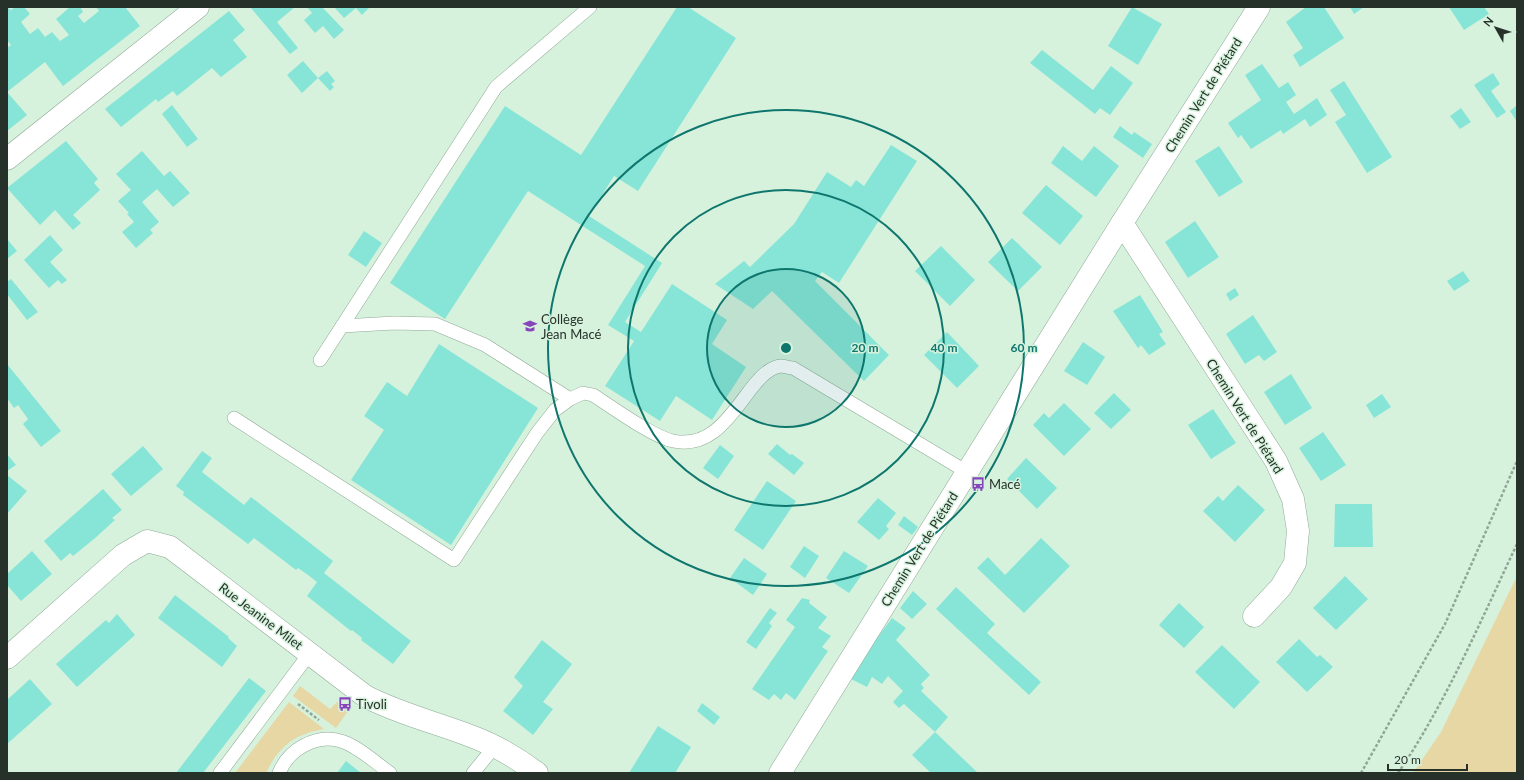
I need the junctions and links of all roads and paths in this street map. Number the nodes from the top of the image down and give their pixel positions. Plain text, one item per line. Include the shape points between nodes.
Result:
1 (198, 7) edge
2 (590, 7) edge
3 (1259, 7) edge
4 (7, 159) edge
5 (1122, 223) junction
6 (342, 326) junction
7 (320, 360) dead end
8 (570, 399) junction
9 (234, 418) dead end
10 (1517, 461) edge
11 (967, 472) junction
12 (1517, 544) edge
13 (1254, 616) dead end
14 (310, 654) junction
15 (7, 658) edge
16 (281, 692) junction
17 (342, 740) junction
18 (495, 746) junction
19 (220, 773) edge
20 (279, 773) edge
21 (390, 773) edge
22 (473, 773) edge
23 (537, 773) edge
24 (780, 773) edge
25 (1361, 773) edge
26 (1398, 773) edge

1 - 4 street
2 - 6 lane via 496,87
3 - 5 street, Chemin Vert de Piétard
5 - 11 street, Chemin Vert de Piétard
5 - 13 street, Chemin Vert de Piétard via 1276,461 1292,499 1298,531 1295,563 1281,587
6 - 7 lane
6 - 8 lane via 435,324 485,345
8 - 9 lane via 555,410 538,432 454,560
8 - 11 lane via 583,393 593,395 658,435 673,441 698,440 723,424 769,371 780,366 793,368
10 - 25 path via 1445,624
11 - 24 street, Chemin Vert de Piétard
12 - 26 path via 1459,667
14 - 15 street, Rue Jeanine Milet via 170,547 147,541 123,555
14 - 16 lane
14 - 18 street, Rue Jeanine Milet via 365,696 380,704
16 - 17 path
16 - 19 lane
17 - 20 lane via 327,737 309,742 295,750
17 - 21 lane
18 - 22 lane
18 - 23 street, Rue Jeanine Milet

